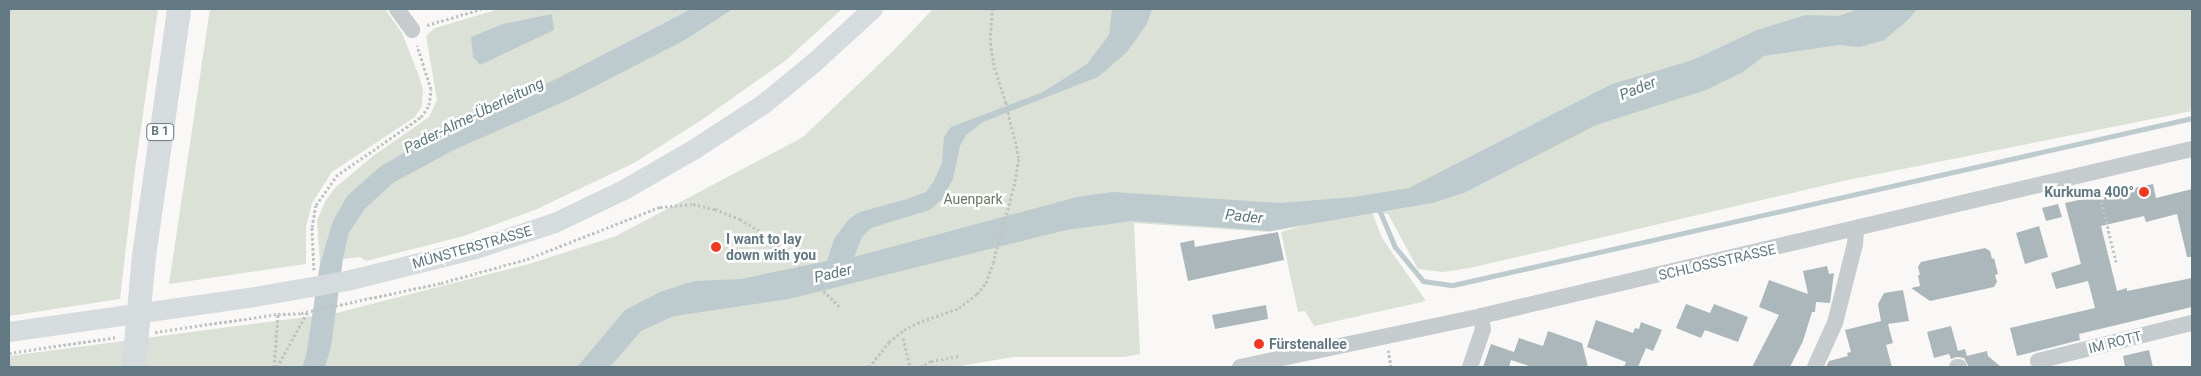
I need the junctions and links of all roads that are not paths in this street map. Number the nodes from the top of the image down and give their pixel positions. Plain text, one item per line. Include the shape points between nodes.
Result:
1 (178, 9) edge
2 (397, 9) edge
3 (873, 9) edge
4 (412, 30) road end
5 (2192, 149) edge
6 (1856, 230) junction
7 (1481, 316) junction
8 (2192, 323) edge
9 (9, 332) edge
10 (2038, 361) dead end
11 (134, 367) edge
12 (1240, 367) edge
13 (1470, 367) edge
14 (1815, 367) edge

1 - 11 highway, B 1 via 144,256
2 - 4 street
3 - 9 main road, MÜNSTERSTRASSE via 764,104 624,190 555,223 476,249 347,281
5 - 6 street, SCHLOSSSTRASSE
6 - 7 street, SCHLOSSSTRASSE
6 - 14 street via 1835,324
7 - 12 street, SCHLOSSSTRASSE
7 - 13 street via 1483,329
8 - 10 street, IM ROTT

